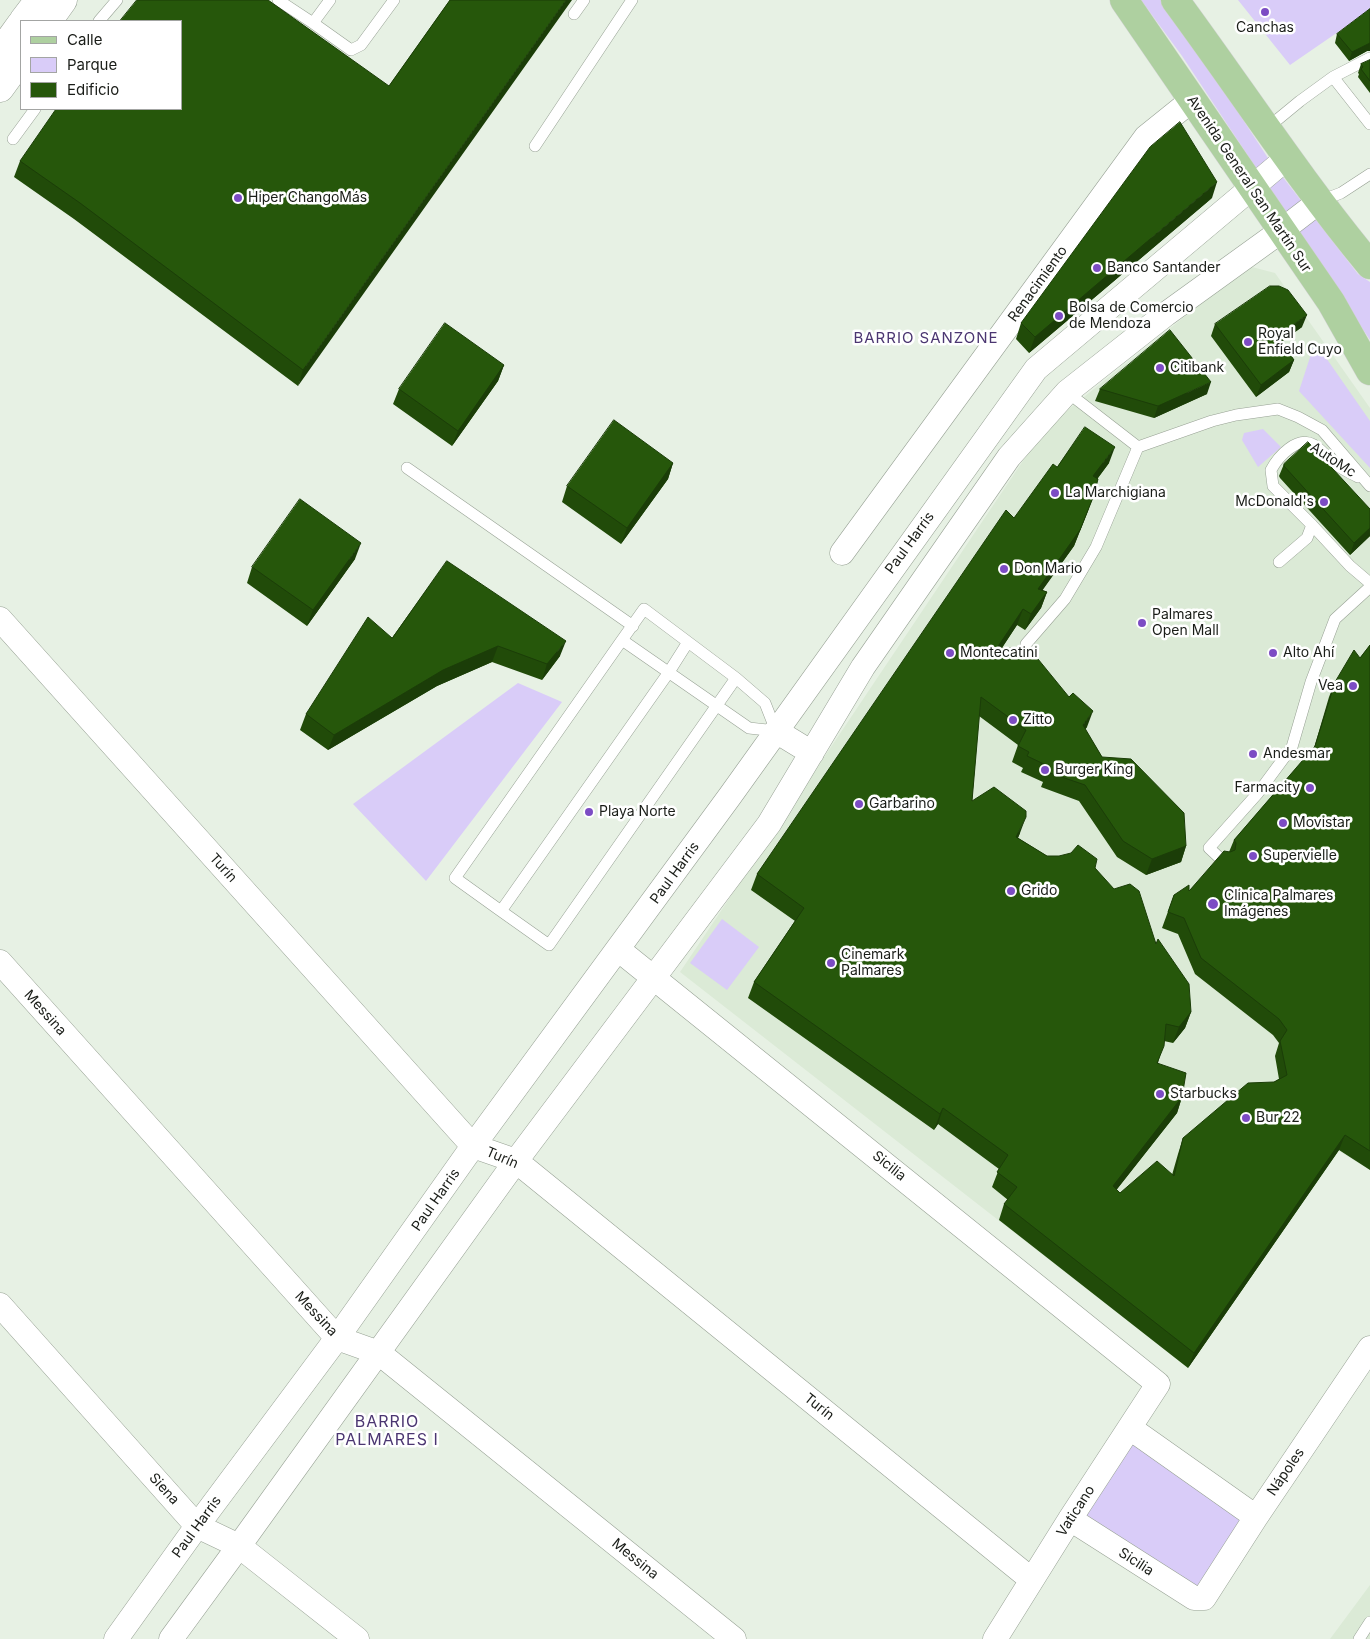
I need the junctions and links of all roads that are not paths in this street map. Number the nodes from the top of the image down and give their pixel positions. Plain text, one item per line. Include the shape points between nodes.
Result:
1 (39, 0) edge
2 (63, 0) edge
3 (117, 0) edge
4 (278, 0) edge
5 (330, 0) edge
6 (394, 0) edge
7 (584, 0) edge
8 (632, 0) edge
9 (1124, 0) edge
10 (1175, 0) edge
11 (574, 14) dead end
12 (25, 20) edge
13 (49, 20) edge
14 (100, 20) edge
15 (313, 23) junction
16 (13, 37) edge
17 (1370, 58) edge
18 (1334, 77) junction
19 (0, 88) edge
20 (1192, 100) junction
21 (34, 110) edge
22 (1370, 124) edge
23 (1266, 129) junction
24 (13, 139) dead end
25 (535, 146) dead end
26 (1287, 158) junction
27 (1370, 174) edge
28 (1250, 187) junction
29 (1320, 201) junction
30 (1281, 231) junction
31 (1370, 265) edge
32 (1036, 369) junction
33 (1370, 371) edge
34 (1067, 392) junction
35 (1138, 447) junction
36 (407, 468) dead end
37 (1367, 483) edge
38 (1312, 525) junction
39 (842, 552) dead end
40 (1279, 562) dead end
41 (1370, 583) edge
42 (1370, 587) edge
43 (0, 619) edge
44 (632, 626) junction
45 (622, 640) junction
46 (688, 642) junction
47 (1026, 644) dead end
48 (669, 672) junction
49 (736, 678) junction
50 (717, 706) junction
51 (776, 731) junction
52 (812, 753) junction
53 (1223, 861) edge
54 (501, 911) junction
55 (619, 950) junction
56 (0, 962) edge
57 (654, 977) junction
58 (474, 1146) junction
59 (516, 1161) junction
60 (0, 1305) edge
61 (337, 1338) junction
62 (1370, 1348) edge
63 (379, 1353) junction
64 (1158, 1384) joint
65 (1130, 1428) junction
66 (1256, 1518) junction
67 (1070, 1519) junction
68 (197, 1526) junction
69 (239, 1546) junction
70 (1032, 1580) junction
71 (1204, 1598) joint
72 (1370, 1622) edge
73 (116, 1639) edge
74 (171, 1639) edge
75 (357, 1639) edge
76 (734, 1639) edge
77 (995, 1639) edge
78 (1359, 1639) edge

1 - 12 street
2 - 13 street
3 - 14 lane
4 - 15 lane
5 - 15 lane
6 - 15 lane via 361,45 351,50
7 - 11 lane
8 - 25 lane
9 - 20 main road, Avenida General San Martín Sur
10 - 23 main road
16 - 19 street
17 - 18 lane
18 - 22 lane
18 - 23 lane
20 - 28 main road, Avenida General San Martín Sur
20 - 39 street, Renacimiento via 1146,137
21 - 24 lane
23 - 26 main road
26 - 28 street, Paul Harris
26 - 29 main road
27 - 29 lane
28 - 30 main road, Avenida General San Martín Sur
28 - 32 street, Paul Harris
29 - 30 street
29 - 31 main road
30 - 33 main road, Avenida General San Martín Sur via 1331,302
30 - 34 street via 1166,314
32 - 34 street
32 - 51 street, Paul Harris
34 - 35 lane
34 - 52 street via 1009,457 867,661
35 - 37 lane via 1212,421 1278,409 1322,430
35 - 47 lane via 1096,547 1065,599
36 - 44 lane
37 - 38 lane, AutoMc via 1337,466 1313,444 1301,442 1293,446 1276,460 1271,470 1273,486
38 - 40 lane via 1307,538
38 - 41 lane
42 - 53 lane via 1335,619 1311,682 1292,747 1258,793 1209,848
43 - 58 street, Turín
44 - 45 lane
44 - 46 lane via 644,609
45 - 48 lane
45 - 54 lane via 455,878
46 - 48 lane
46 - 49 lane
48 - 50 lane
48 - 54 lane
49 - 50 lane
49 - 51 lane via 765,703
50 - 51 lane via 749,728
50 - 54 lane via 549,945
51 - 52 street
51 - 55 street, Paul Harris
52 - 57 street via 769,824
55 - 57 street, Sicilia
55 - 58 street, Paul Harris
56 - 61 street, Messina
57 - 59 street
57 - 64 street, Sicilia
58 - 59 street, Turín
58 - 61 street, Paul Harris
59 - 63 street
59 - 70 street, Turín
60 - 68 street, Siena
61 - 63 street, Messina
61 - 68 street, Paul Harris
62 - 66 street, Nápoles
63 - 69 street
63 - 76 street, Messina
64 - 65 street, Vaticano
65 - 66 street
65 - 67 street, Vaticano
66 - 71 street, Nápoles
67 - 70 street, Vaticano
67 - 71 street, Sicilia via 1194,1598
68 - 69 street, Siena
68 - 73 street, Paul Harris
69 - 74 street
69 - 75 street, Siena
70 - 77 street, Vaticano
72 - 78 lane

